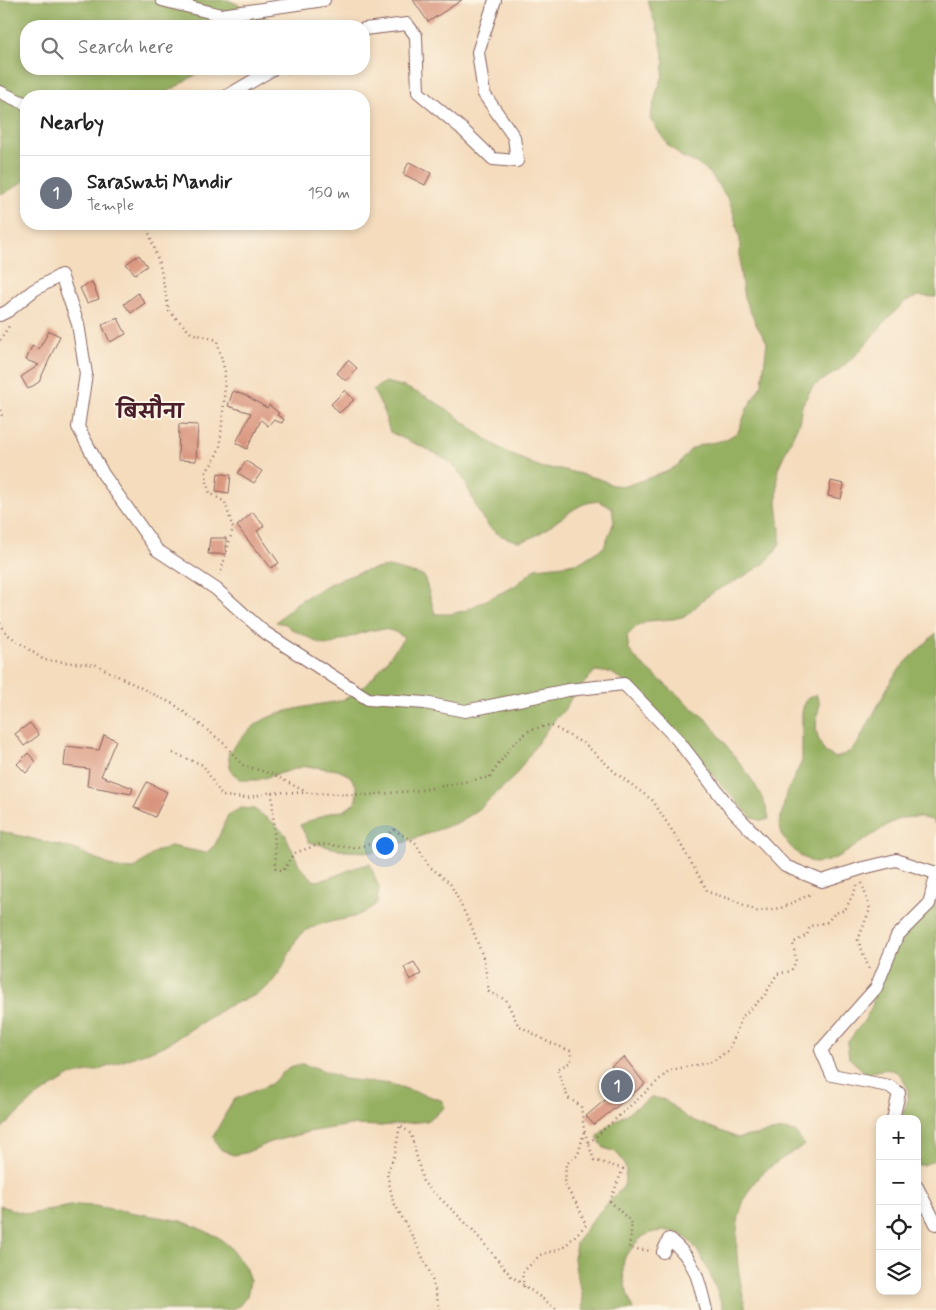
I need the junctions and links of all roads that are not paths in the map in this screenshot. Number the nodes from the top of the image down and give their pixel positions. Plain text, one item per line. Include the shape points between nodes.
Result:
1 (162, 0) edge
2 (324, 0) edge
3 (495, 0) edge
4 (370, 28) edge
5 (262, 75) edge
6 (237, 90) edge
7 (0, 92) edge
8 (20, 101) edge
9 (0, 315) edge
10 (936, 875) edge
11 (894, 1115) edge
12 (921, 1196) edge
13 (936, 1224) edge
14 (663, 1252) road end
15 (706, 1310) edge

1 - 2 street via 221,15
3 - 4 street via 478,52 484,94 514,138 517,161 493,159 418,92 416,36 407,24
5 - 6 street
7 - 8 street
9 - 10 street via 61,275 78,324 86,374 78,427 104,474 157,550 216,589 264,632 368,699 425,703 465,711 568,690 624,684 677,739 730,808 785,866 822,881 896,860
10 - 11 street via 929,904 897,936 876,988 821,1050 832,1076 889,1086 899,1093
12 - 13 street
14 - 15 street via 669,1239 680,1247 697,1273

